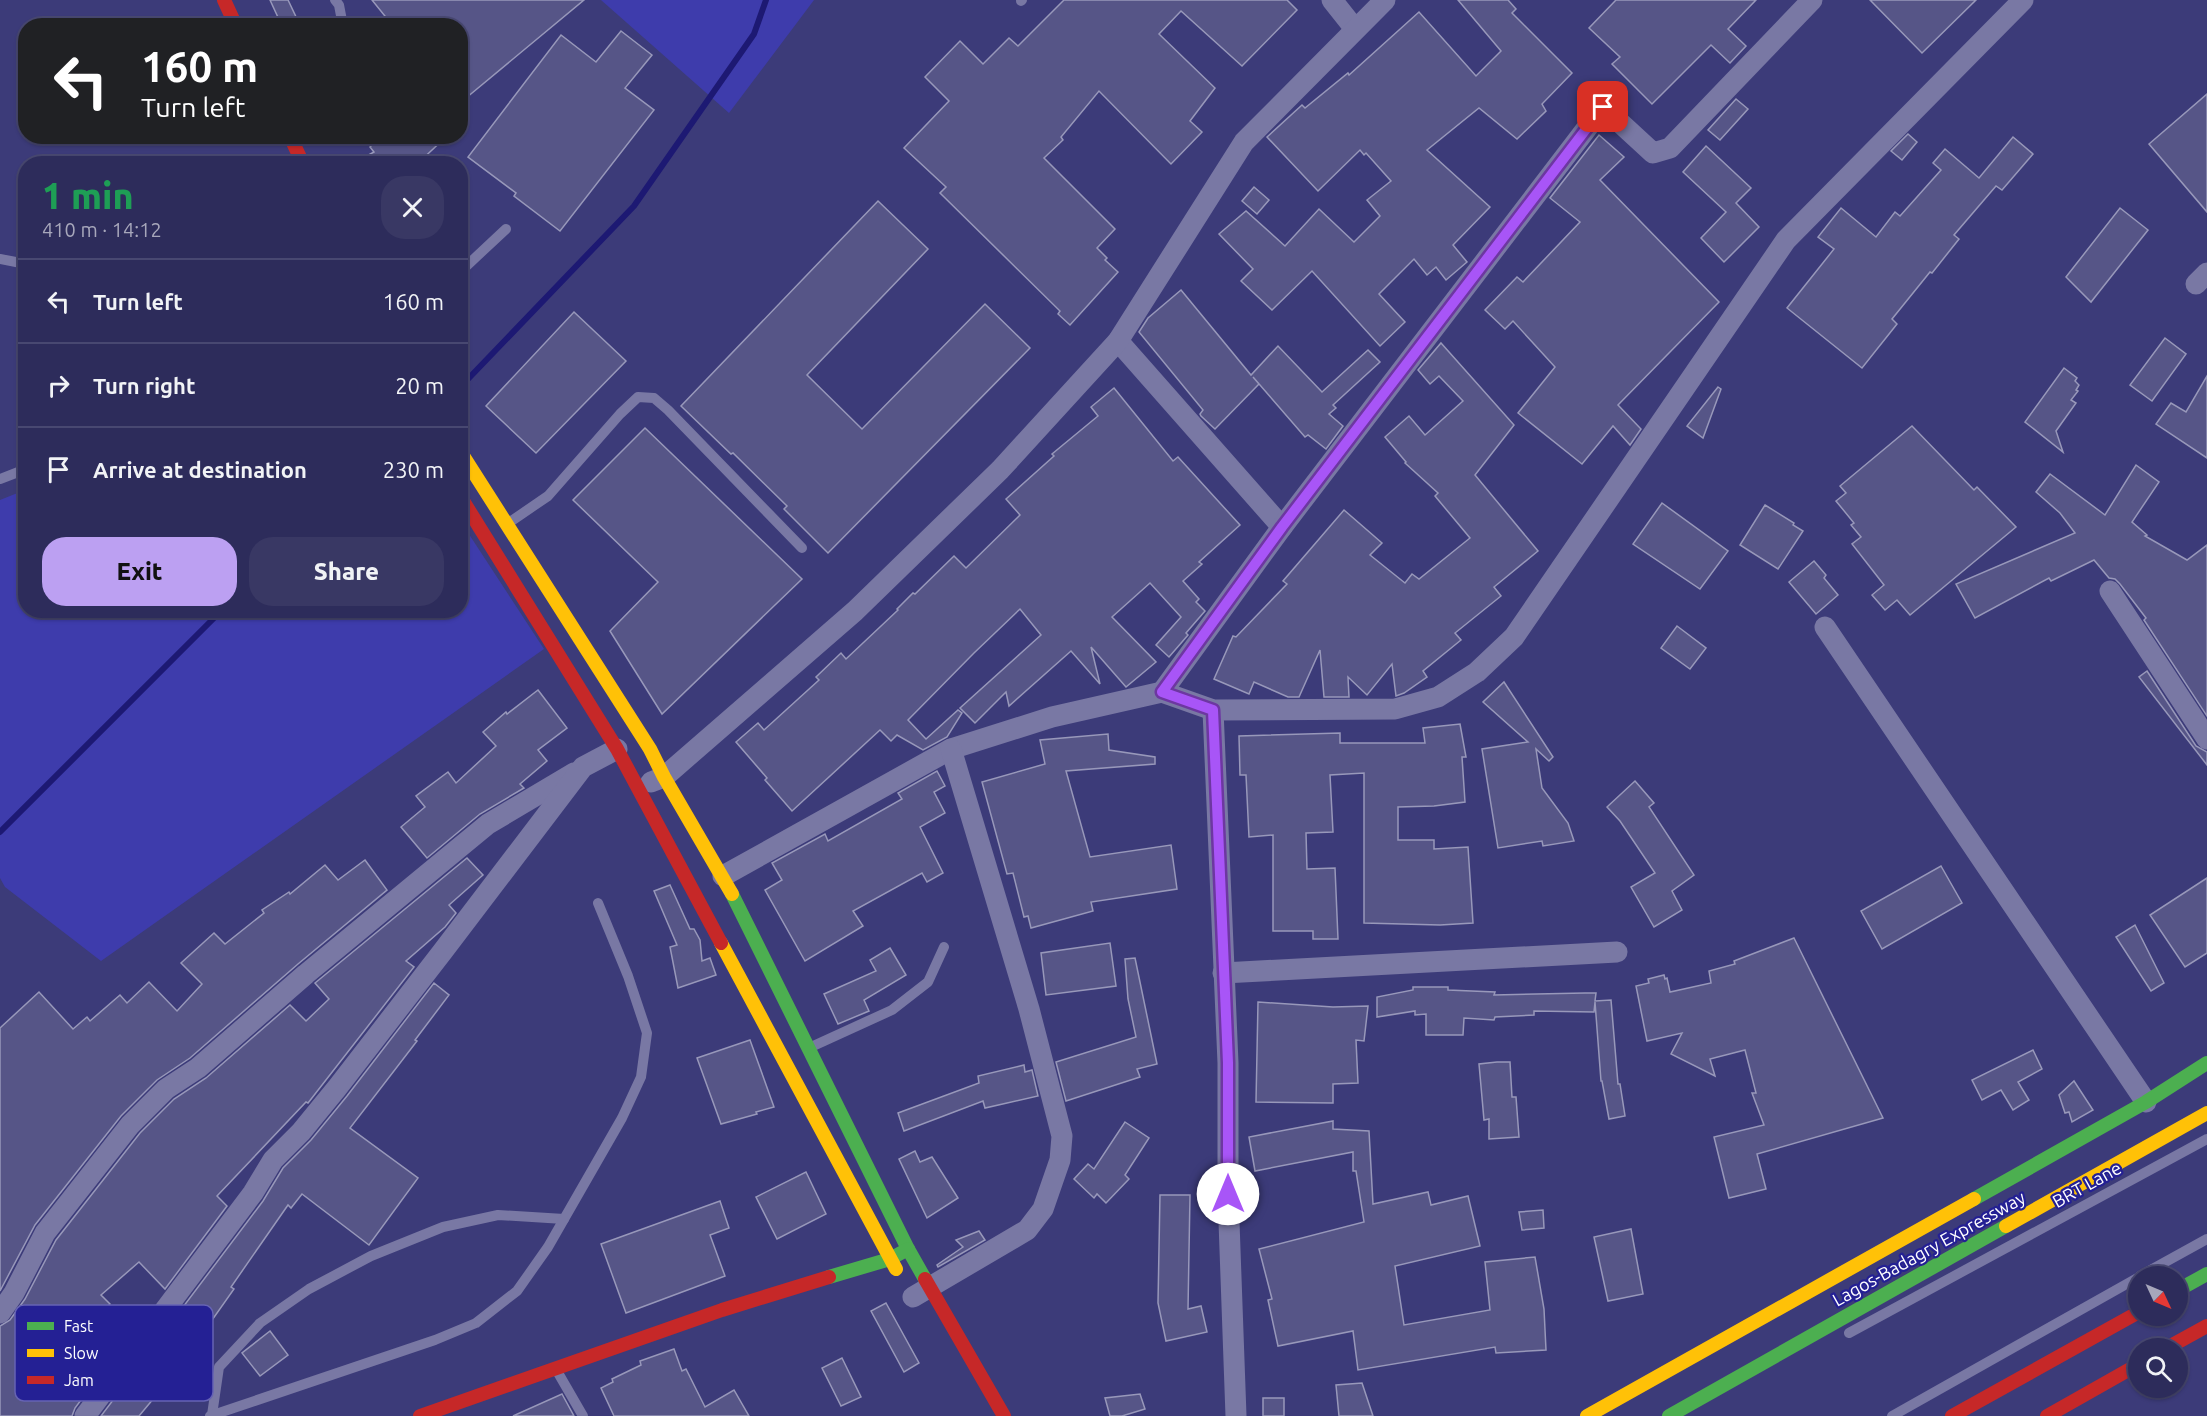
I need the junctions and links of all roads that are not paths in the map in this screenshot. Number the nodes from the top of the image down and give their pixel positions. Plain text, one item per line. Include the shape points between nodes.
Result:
1 (224, 0) edge
2 (335, 0) edge
3 (1332, 0) edge
4 (1385, 0) edge
5 (1812, 0) edge
6 (2023, 0) edge
7 (232, 18) edge
8 (341, 18) edge
9 (1355, 29) junction
10 (506, 229) dead end
11 (0, 259) edge
12 (18, 262) edge
13 (468, 265) edge
14 (1118, 341) junction
15 (468, 463) edge
16 (18, 472) edge
17 (0, 479) edge
18 (468, 509) edge
19 (507, 524) junction
20 (1282, 527) junction
21 (802, 548) dead end
22 (2110, 591) dead end
23 (1825, 627) dead end
24 (1162, 692) junction
25 (1213, 710) junction
26 (2207, 739) edge
27 (951, 749) junction
28 (617, 750) junction
29 (583, 767) junction
30 (663, 777) junction
31 (637, 788) junction
32 (723, 876) junction
33 (598, 903) dead end
34 (721, 908) junction
35 (944, 947) dead end
36 (1617, 952) dead end
37 (1223, 973) junction
38 (808, 1048) junction
39 (2207, 1063) edge
40 (2146, 1102) junction
41 (838, 1109) junction
42 (2207, 1113) edge
43 (818, 1121) junction
44 (2207, 1139) edge
45 (564, 1219) junction
46 (2207, 1239) edge
47 (908, 1248) junction
48 (890, 1259) junction
49 (2159, 1266) edge
50 (2207, 1274) edge
51 (2128, 1283) edge
52 (2188, 1284) edge
53 (914, 1291) junction
54 (169, 1305) edge
55 (0, 1313) edge
56 (2128, 1318) edge
57 (2207, 1326) edge
58 (2185, 1338) edge
59 (1838, 1340) dead end
60 (555, 1368) junction
61 (2128, 1370) edge
62 (96, 1401) edge
63 (211, 1415) edge
64 (85, 1416) edge
65 (420, 1416) edge
66 (583, 1416) edge
67 (1004, 1416) edge
68 (1236, 1416) edge
69 (1587, 1416) edge
70 (1669, 1416) edge
71 (1892, 1416) edge
72 (1952, 1416) edge
73 (2047, 1416) edge

1 - 7 main road
2 - 8 lane
3 - 9 street
4 - 9 street
5 - 20 street via 1670,148 1653,153 1603,107
6 - 25 street via 1786,240 1514,637 1477,672 1438,697 1395,709
9 - 14 street via 1244,142
10 - 13 lane
11 - 12 lane
14 - 20 street
14 - 30 street via 999,470 855,611
15 - 19 main road
16 - 17 lane
18 - 28 main road
19 - 21 lane via 548,496 638,397 654,398
19 - 30 main road via 650,749
20 - 24 street
22 - 26 street
23 - 40 street
24 - 25 street
24 - 27 street via 1052,717
25 - 37 street
27 - 32 street
27 - 53 street via 1029,1009 1062,1136 1060,1160 1043,1209 1027,1230
28 - 29 street
28 - 31 main road
29 - 54 street via 331,1095 273,1160 253,1194
29 - 55 street via 488,824 198,1068 166,1089 130,1125 45,1233
30 - 31 street
30 - 32 main road
31 - 34 main road
32 - 34 main road
33 - 45 lane via 628,976 646,1034 641,1077
34 - 38 main road
34 - 43 main road
35 - 38 lane via 928,982 892,1010
36 - 37 street
37 - 68 street
38 - 41 main road
39 - 40 main road
40 - 69 main road
41 - 43 main road
41 - 47 main road
42 - 70 main road, Lagos-Badagry Expressway
43 - 48 main road
44 - 59 lane, BRT Lane
45 - 63 lane via 517,1291 476,1323
45 - 63 lane via 498,1215 443,1227 371,1256 309,1289 260,1323 219,1367
46 - 49 lane
47 - 48 main road
47 - 53 main road
48 - 53 main road
48 - 60 main road via 722,1310
50 - 52 main road
51 - 71 lane
53 - 67 main road
56 - 72 main road
57 - 58 main road
60 - 65 main road
60 - 66 lane
61 - 73 main road
62 - 64 street

